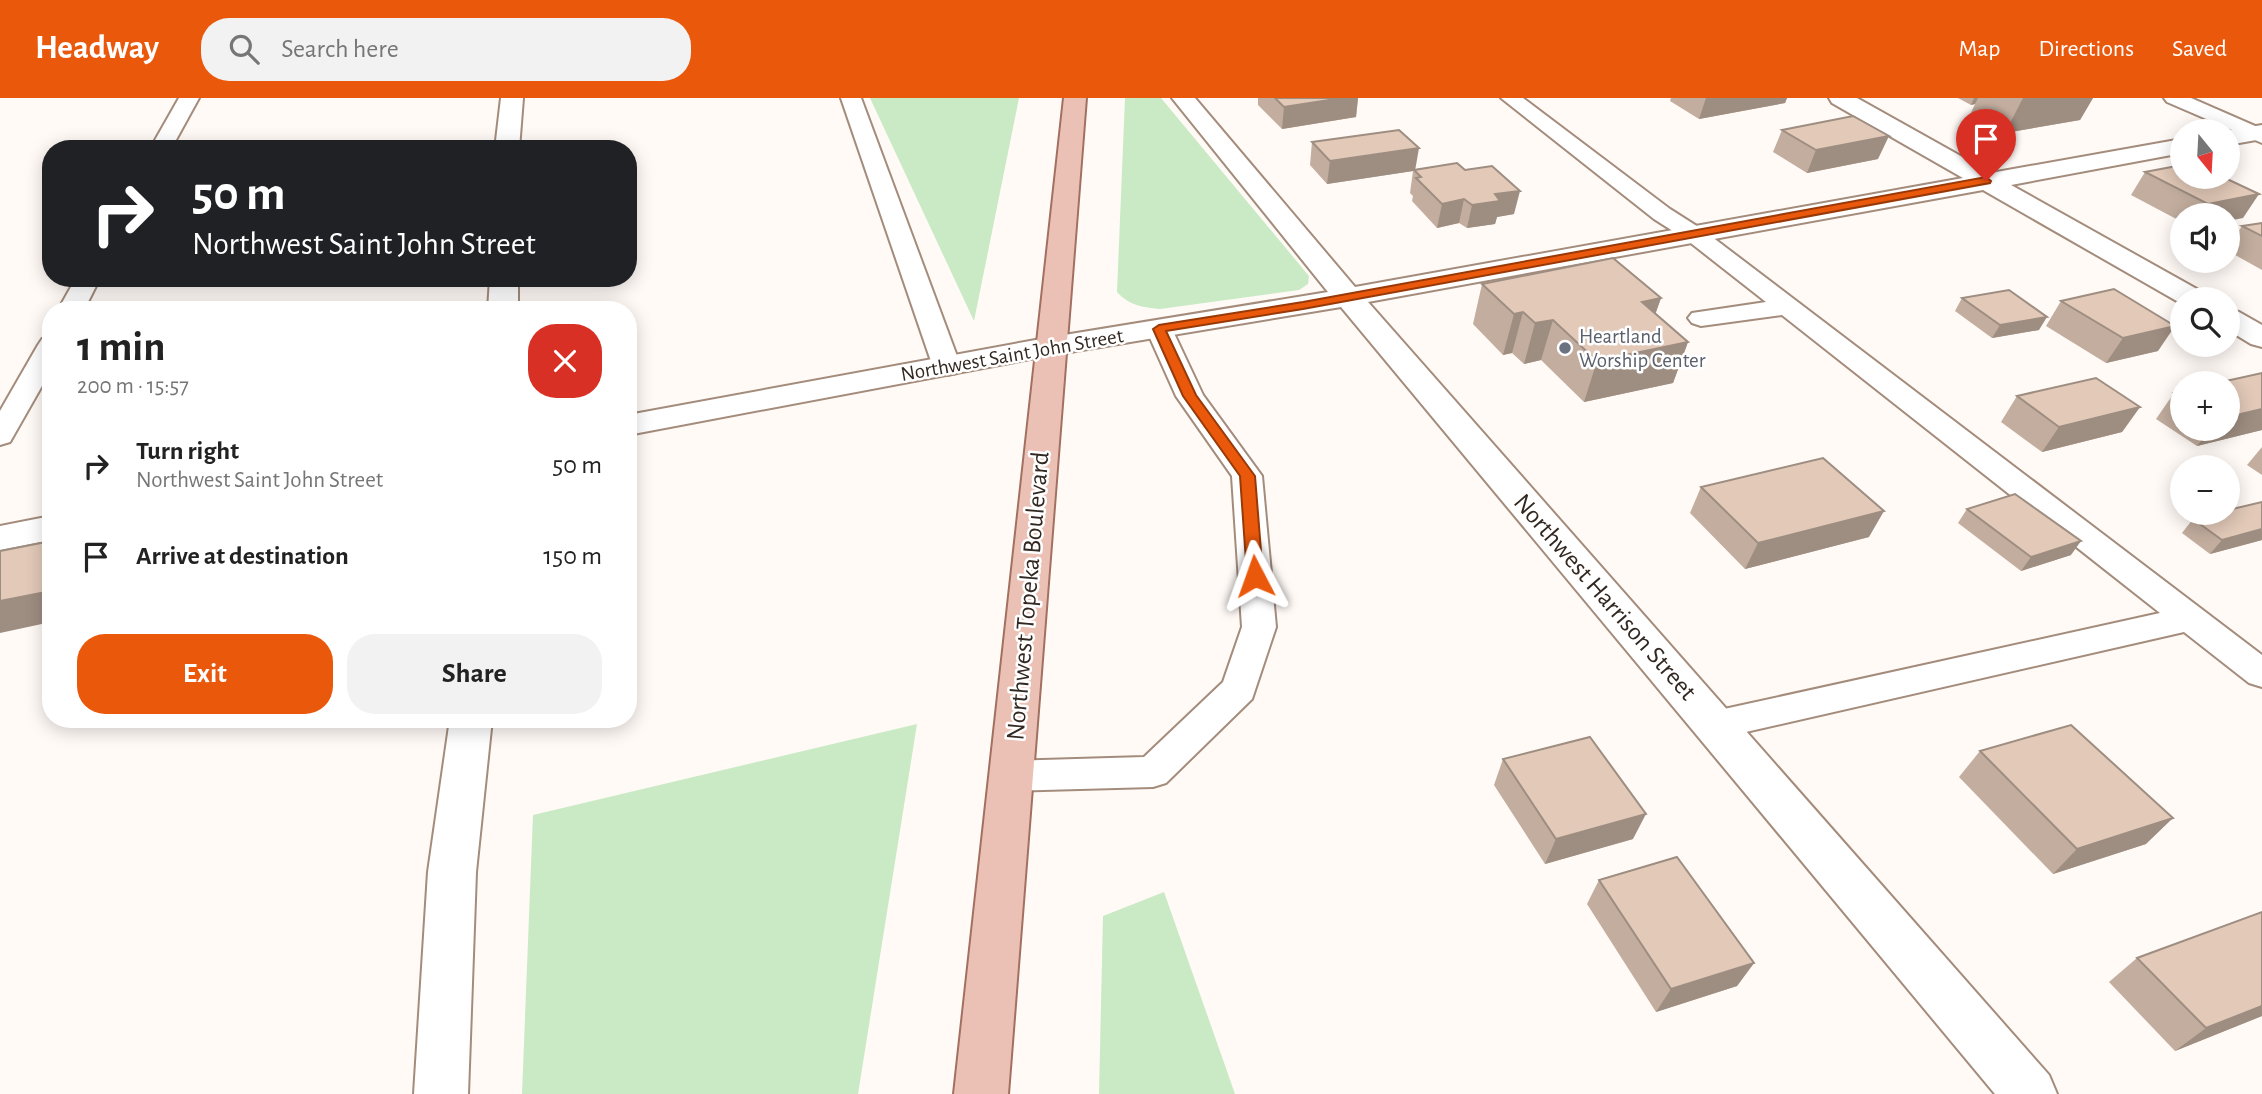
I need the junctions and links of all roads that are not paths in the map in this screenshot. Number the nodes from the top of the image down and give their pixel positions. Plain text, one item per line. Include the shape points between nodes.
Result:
1 (189, 98) edge
2 (512, 98) edge
3 (851, 98) edge
4 (1075, 98) edge
5 (1183, 98) edge
6 (1511, 98) edge
7 (1840, 98) edge
8 (2174, 98) edge
9 (2260, 134) edge
10 (2240, 136) edge
11 (165, 140) edge
12 (508, 140) edge
13 (2170, 148) edge
14 (1986, 181) junction
15 (1695, 235) junction
16 (2173, 287) edge
17 (1348, 297) junction
18 (1787, 307) junction
19 (1701, 318) dead end
20 (2240, 325) edge
21 (1159, 329) junction
22 (2262, 338) edge
23 (1052, 346) junction
24 (42, 361) edge
25 (947, 367) junction
26 (637, 423) edge
27 (0, 436) edge
28 (42, 530) edge
29 (0, 538) edge
30 (2190, 618) junction
31 (2262, 674) edge
32 (1715, 725) junction
33 (470, 728) edge
34 (1011, 776) junction
35 (441, 1094) edge
36 (981, 1094) edge
37 (2030, 1094) edge

1 - 11 lane
2 - 12 street
3 - 25 lane
4 - 23 main road, Northwest Topeka Boulevard
5 - 17 street, Northwest Harrison Street
6 - 15 lane
7 - 14 street
8 - 9 lane
9 - 10 street
13 - 14 street, Northwest Saint John Street
14 - 15 street, Northwest Saint John Street
14 - 16 street
15 - 17 street, Northwest Saint John Street
15 - 18 lane
17 - 21 street, Northwest Saint John Street
17 - 32 street, Northwest Harrison Street
18 - 19 lane
18 - 30 lane
20 - 22 street
21 - 23 street, Northwest Saint John Street
21 - 34 lane via 1189,396 1247,476 1259,627 1239,689 1153,772
23 - 25 street, Northwest Saint John Street
23 - 34 main road, Northwest Topeka Boulevard
24 - 27 lane
25 - 26 street, Northwest Saint John Street
28 - 29 street
30 - 31 lane
30 - 32 lane
32 - 37 street, Northwest Harrison Street
33 - 35 street via 452,872
34 - 36 main road, Northwest Topeka Boulevard

